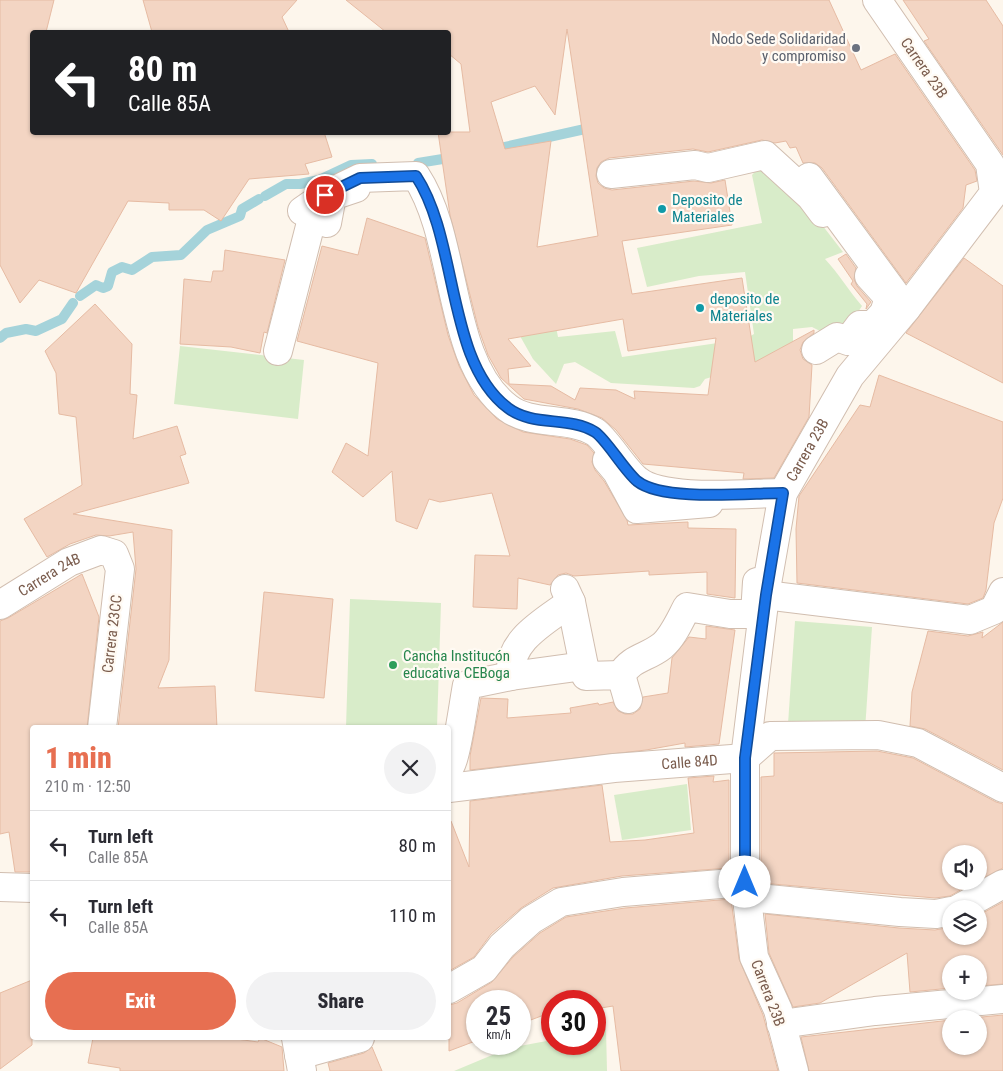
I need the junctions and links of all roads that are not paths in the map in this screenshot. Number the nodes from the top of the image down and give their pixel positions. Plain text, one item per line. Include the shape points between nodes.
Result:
1 (882, 2) edge
2 (611, 174) dead end
3 (809, 177) dead end
4 (999, 194) edge
5 (310, 211) junction
6 (906, 309) junction
7 (816, 350) dead end
8 (278, 351) dead end
9 (783, 493) junction
10 (101, 550) joint
11 (1003, 592) edge
12 (766, 595) junction
13 (0, 605) edge
14 (584, 666) junction
15 (511, 676) junction
16 (102, 725) edge
17 (745, 758) junction
18 (451, 764) edge
19 (451, 788) edge
20 (1003, 788) edge
21 (1003, 884) edge
22 (0, 887) edge
23 (30, 888) edge
24 (746, 889) junction
25 (974, 900) edge
26 (942, 913) edge
27 (451, 988) edge
28 (1003, 999) edge
29 (781, 1024) junction
30 (352, 1040) edge
31 (299, 1054) edge
32 (794, 1071) edge

1 - 4 street, Carrera 23B via 990,164
2 - 7 street via 695,165 708,168 766,155 811,197 889,298 884,313 873,325 860,325 848,341 837,337
3 - 6 street
4 - 6 street, Carrera 23B
5 - 8 street
5 - 9 street via 360,178 416,176 427,192 443,243 465,339 487,388 509,409 536,419 573,423 596,433 638,481 661,491 689,494
5 - 14 street via 327,223 332,196 364,185 391,181 411,186 429,214 459,343 479,396 491,409 522,422 586,436 617,472 637,509 740,501 767,504 766,545 757,582 755,614 730,614 687,607 661,646 627,665 625,688 586,676
6 - 9 street, Carrera 23B via 850,376
9 - 12 street, Carrera 23B
10 - 13 street, Carrera 24B via 70,562
10 - 16 street, Carrera 23CC via 114,554 120,569
11 - 12 street via 994,610 970,620
12 - 17 street, Carrera 23B
14 - 15 street
14 - 15 street via 568,595 523,638 510,664
15 - 18 street via 467,685 456,753
17 - 19 street, Calle 84D via 614,768
17 - 20 street via 770,736 878,735 918,743
17 - 24 street, Carrera 23B
21 - 25 street
22 - 23 street
24 - 26 street via 909,913
24 - 27 street via 623,892 561,902 531,920 502,946 484,968
24 - 29 street, Carrera 23B via 754,957
28 - 29 street
29 - 32 street, Carrera 23B
30 - 31 street

